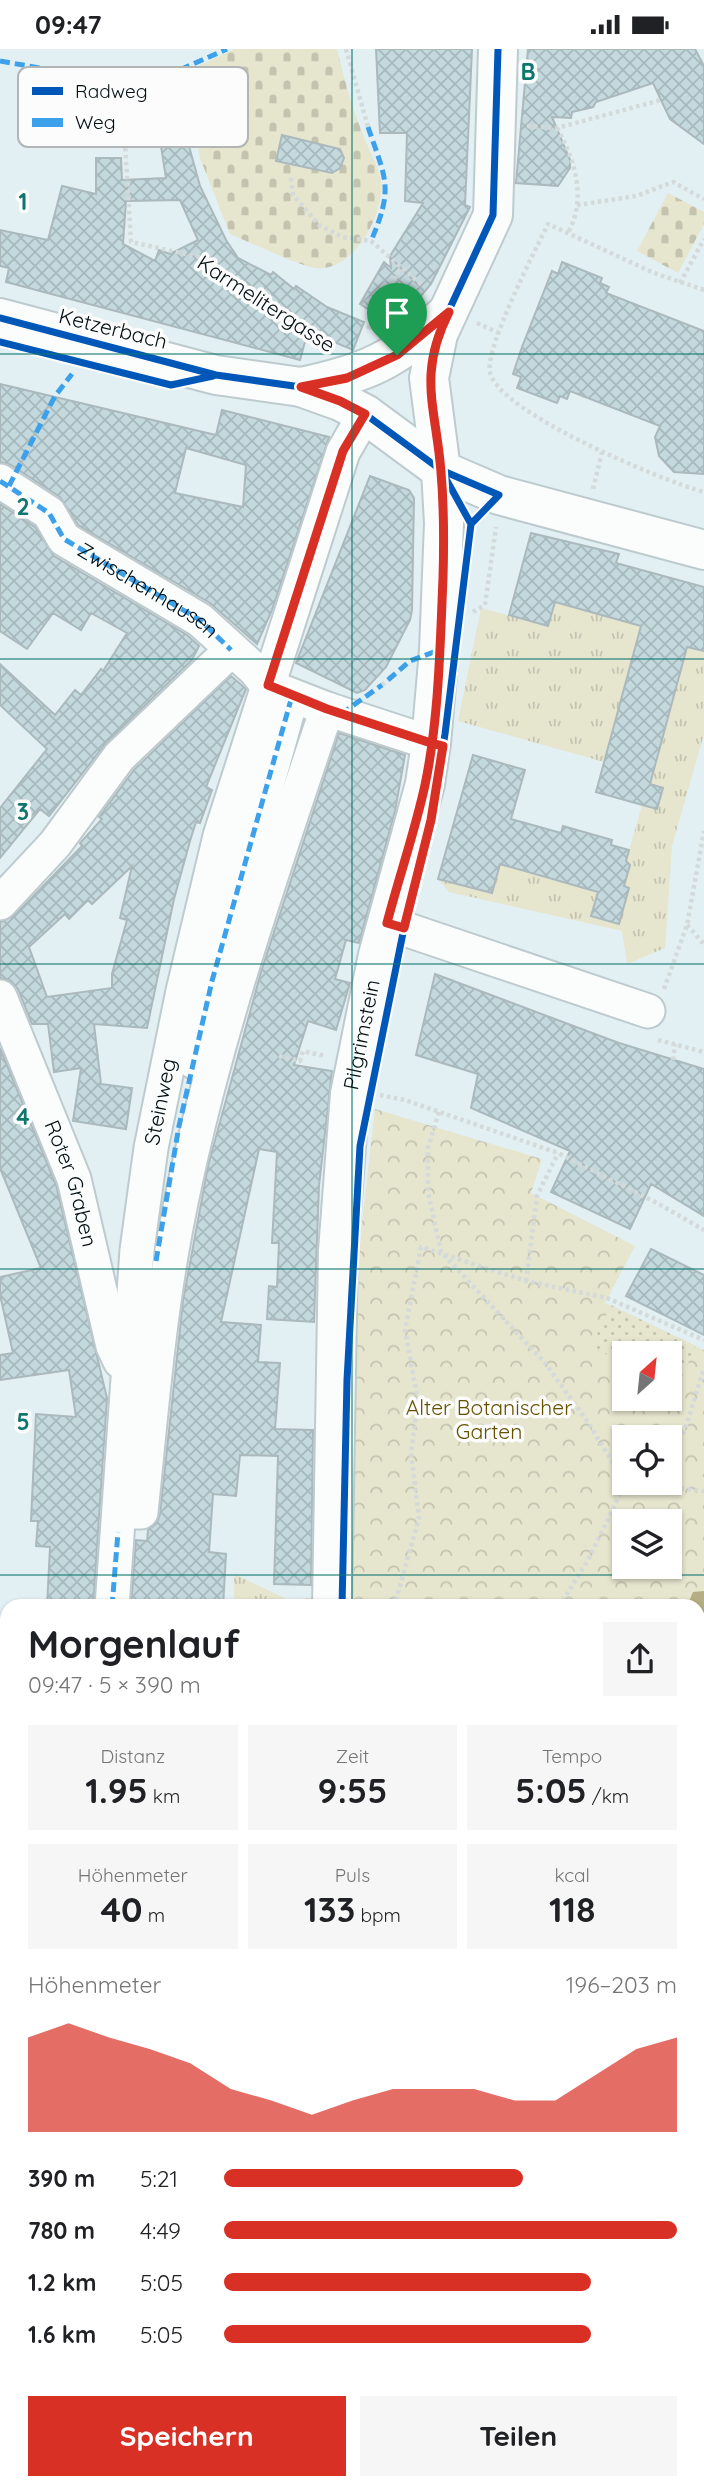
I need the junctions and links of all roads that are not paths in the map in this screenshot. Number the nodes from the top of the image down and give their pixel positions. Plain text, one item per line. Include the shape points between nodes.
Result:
1 (498, 49) edge
2 (451, 309) junction
3 (0, 318) edge
4 (0, 342) edge
5 (216, 375) junction
6 (301, 387) junction
7 (365, 414) junction
8 (441, 470) junction
9 (0, 481) edge
10 (704, 550) edge
11 (231, 650) junction
12 (280, 691) junction
13 (327, 709) junction
14 (431, 743) junction
15 (0, 903) edge
16 (387, 923) junction
17 (0, 997) edge
18 (648, 1011) dead end
19 (156, 1261) dead end
20 (127, 1375) junction
21 (119, 1522) junction
22 (113, 1599) edge
23 (332, 1599) edge

1 - 2 main road, Pilgrimstein via 493,215
2 - 6 main road via 412,344 382,363 347,378
2 - 8 main road, Pilgrimstein via 438,334 429,378
3 - 5 main road, Ketzerbach
4 - 5 main road, Ketzerbach via 171,385
5 - 6 main road, Ketzerbach
6 - 7 main road, Ketzerbach
7 - 8 main road, Ketzerbach
7 - 12 street, Steinweg via 343,451
8 - 10 main road, Ketzerbach via 499,495
8 - 14 main road, Pilgrimstein via 443,575
9 - 11 street, Zwischenhausen via 49,513 64,539 200,620
11 - 12 street
11 - 15 street via 119,757 55,844
12 - 13 street
12 - 19 street via 179,1126
12 - 20 street, Steinweg via 220,836 183,991 150,1148
13 - 14 street
13 - 21 street via 220,1045 181,1202 161,1317 141,1512
14 - 16 main road, Pilgrimstein via 425,784
16 - 18 street
16 - 23 main road, Pilgrimstein via 350,1094 338,1251
17 - 20 street, Roter Graben via 74,1179 113,1346
20 - 21 street, Steinweg
21 - 22 street, Steinweg

